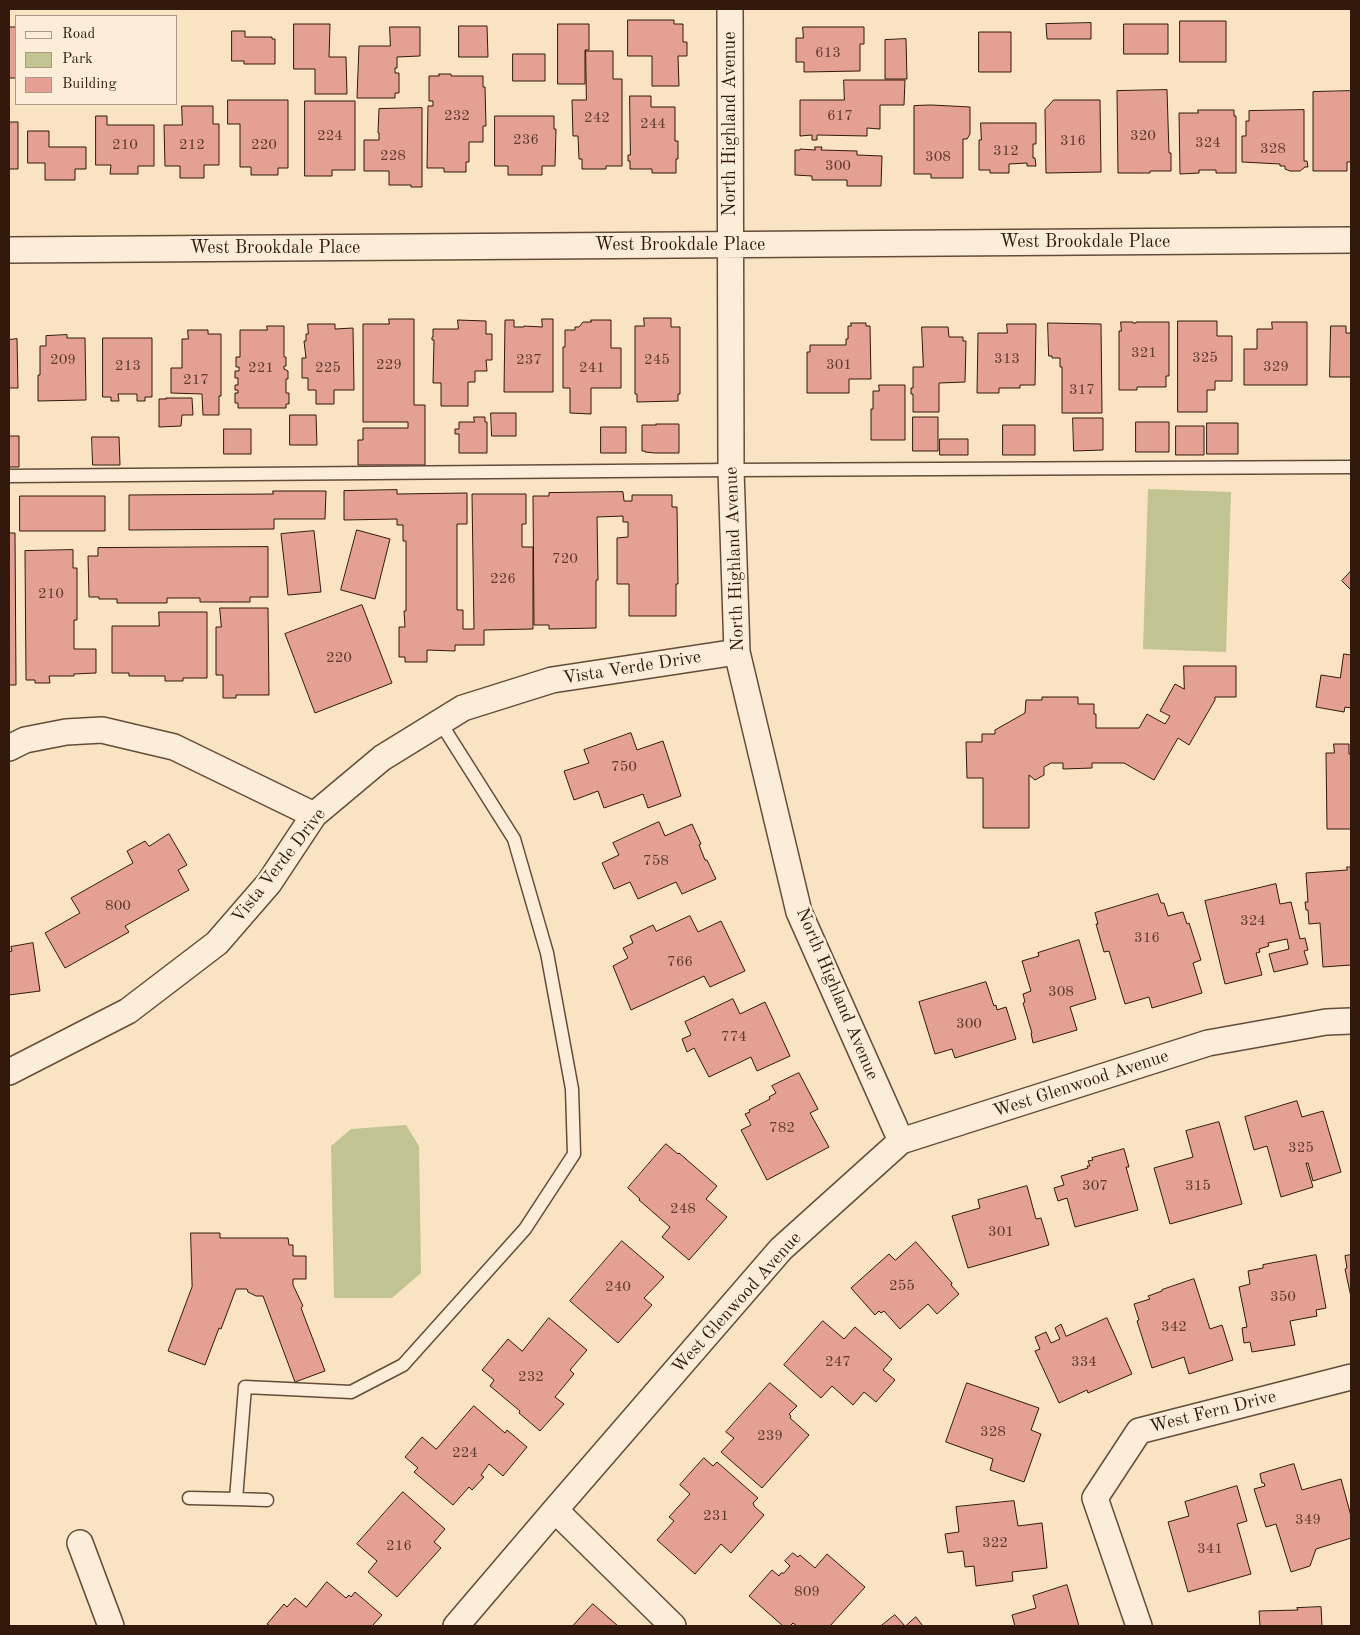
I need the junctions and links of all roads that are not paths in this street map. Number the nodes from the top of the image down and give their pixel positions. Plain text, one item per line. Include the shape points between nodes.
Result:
1 (730, 9) edge
2 (1351, 240) edge
3 (730, 244) junction
4 (9, 250) edge
5 (1351, 467) edge
6 (731, 470) junction
7 (9, 476) edge
8 (736, 652) junction
9 (440, 722) junction
10 (9, 748) edge
11 (314, 815) junction
12 (1351, 1021) edge
13 (9, 1072) edge
14 (901, 1141) junction
15 (1351, 1377) edge
16 (189, 1498) dead end
17 (236, 1499) junction
18 (266, 1500) dead end
19 (555, 1510) junction
20 (80, 1543) dead end
21 (111, 1626) edge
22 (456, 1626) edge
23 (673, 1626) edge
24 (1139, 1626) edge

1 - 3 street, North Highland Avenue
2 - 3 street, West Brookdale Place
3 - 4 street, West Brookdale Place
3 - 6 street, North Highland Avenue
5 - 6 lane
6 - 7 lane
6 - 8 street, North Highland Avenue
8 - 9 street, Vista Verde Drive via 552,680 463,708
8 - 14 street, North Highland Avenue via 800,912
9 - 11 street, Vista Verde Drive via 382,758
9 - 17 lane via 514,839 549,963 572,1088 574,1154 525,1229 403,1365 351,1392 245,1387
10 - 11 street via 25,740 66,732 102,730 174,747
11 - 13 street, Vista Verde Drive via 269,884 217,943 128,1011
12 - 14 street, West Glenwood Avenue via 1326,1022 1208,1043
14 - 19 street, West Glenwood Avenue via 781,1249
15 - 24 street, West Fern Drive via 1139,1431 1095,1498
16 - 17 lane
17 - 18 lane
19 - 22 street, West Glenwood Avenue
19 - 23 street
20 - 21 street

